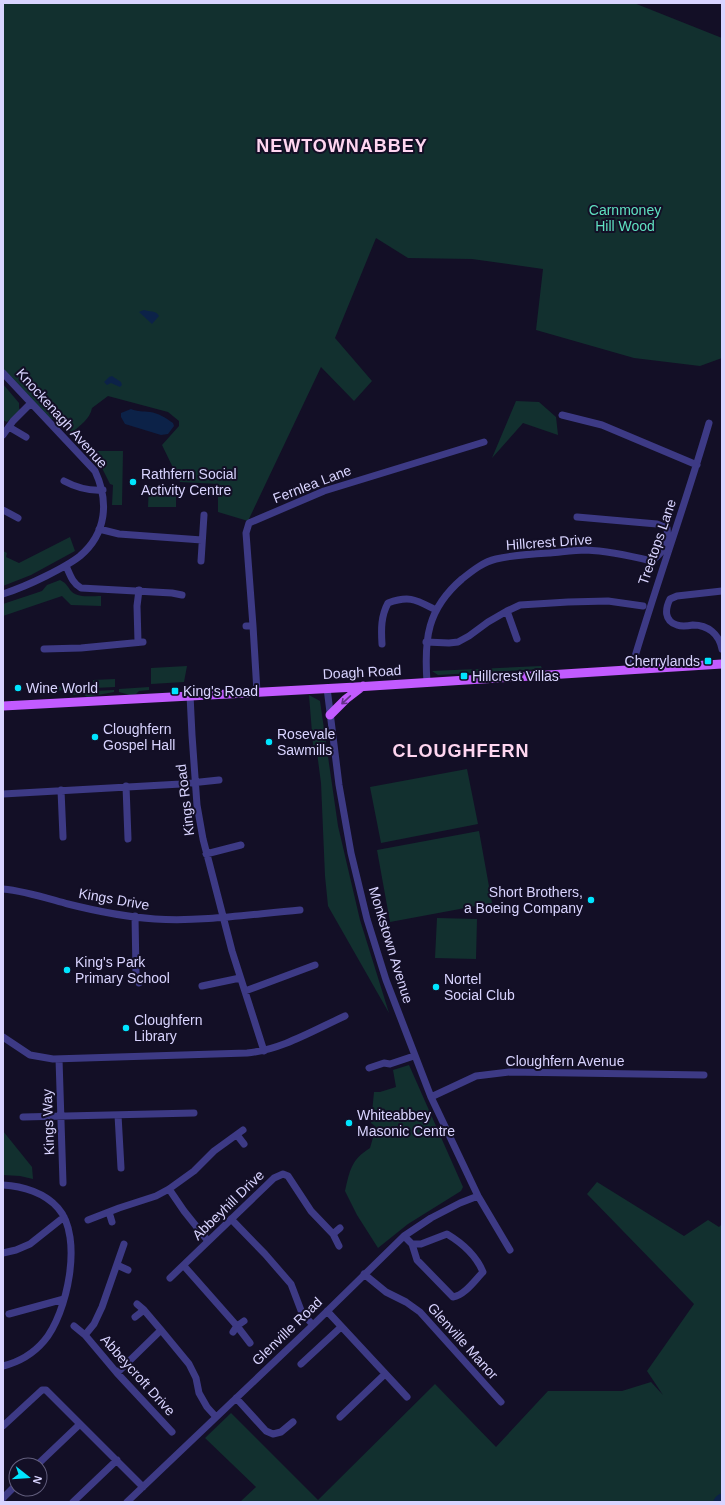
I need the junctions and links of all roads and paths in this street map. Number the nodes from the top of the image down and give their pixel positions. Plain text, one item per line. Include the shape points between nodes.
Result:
1 (3, 373) edge
2 (31, 403) junction
3 (562, 415) dead end
4 (709, 423) dead end
5 (9, 427) junction
6 (3, 435) edge
7 (26, 437) dead end
8 (484, 442) dead end
9 (697, 465) junction
10 (64, 481) dead end
11 (103, 490) junction
12 (3, 510) edge
13 (204, 515) dead end
14 (577, 517) dead end
15 (18, 518) dead end
16 (99, 529) junction
17 (202, 540) junction
18 (201, 561) dead end
19 (66, 566) junction
20 (139, 590) junction
21 (722, 590) edge
22 (3, 594) edge
23 (182, 595) dead end
24 (643, 606) dead end
25 (436, 610) junction
26 (507, 611) junction
27 (516, 639) dead end
28 (426, 642) junction
29 (382, 644) dead end
30 (44, 649) dead end
31 (722, 649) edge
32 (722, 664) edge
33 (631, 670) junction
34 (427, 682) junction
35 (363, 686) junction
36 (327, 688) junction
37 (257, 692) junction
38 (190, 695) junction
39 (3, 706) edge
40 (330, 715) junction
41 (219, 780) dead end
42 (196, 782) junction
43 (126, 786) junction
44 (61, 790) junction
45 (3, 794) edge
46 (63, 837) dead end
47 (128, 839) dead end
48 (241, 845) dead end
49 (206, 854) junction
50 (3, 889) edge
51 (300, 910) dead end
52 (135, 916) junction
53 (223, 918) junction
54 (315, 965) dead end
55 (240, 978) junction
56 (139, 983) dead end
57 (202, 986) dead end
58 (245, 991) junction
59 (344, 1016) dead end
60 (3, 1037) edge
61 (264, 1051) junction
62 (414, 1056) junction
63 (59, 1059) junction
64 (369, 1068) dead end
65 (704, 1075) dead end
66 (431, 1097) junction
67 (194, 1113) dead end
68 (118, 1115) junction
69 (61, 1116) junction
70 (23, 1117) dead end
71 (243, 1130) dead end
72 (237, 1135) junction
73 (244, 1144) dead end
74 (121, 1168) dead end
75 (63, 1183) dead end
76 (3, 1186) edge
77 (169, 1189) junction
78 (478, 1196) junction
79 (109, 1212) junction
80 (64, 1217) junction
81 (231, 1219) junction
82 (88, 1220) dead end
83 (112, 1222) dead end
84 (340, 1228) dead end
85 (333, 1234) junction
86 (404, 1236) junction
87 (208, 1241) junction
88 (124, 1244) dead end
89 (412, 1244) junction
90 (339, 1246) dead end
91 (510, 1250) dead end
92 (3, 1253) edge
93 (117, 1265) junction
94 (184, 1266) junction
95 (128, 1270) dead end
96 (364, 1274) junction
97 (170, 1278) dead end
98 (64, 1299) junction
99 (137, 1304) dead end
100 (144, 1310) junction
101 (327, 1311) junction
102 (9, 1314) dead end
103 (135, 1317) dead end
104 (244, 1321) dead end
105 (314, 1325) junction
106 (74, 1326) dead end
107 (237, 1326) junction
108 (341, 1327) junction
109 (161, 1330) junction
110 (233, 1332) dead end
111 (84, 1335) junction
112 (250, 1343) dead end
113 (301, 1364) dead end
114 (3, 1366) edge
115 (117, 1373) junction
116 (385, 1374) junction
117 (407, 1397) dead end
118 (236, 1398) junction
119 (501, 1402) dead end
120 (340, 1417) dead end
121 (216, 1418) junction
122 (293, 1422) dead end
123 (80, 1424) junction
124 (3, 1426) edge
125 (172, 1432) dead end
126 (45, 1457) edge
127 (117, 1460) junction
128 (143, 1487) junction
129 (73, 1502) edge
130 (127, 1502) edge

1 - 2 street, Knockenagh Avenue
2 - 5 street
2 - 11 street, Knockenagh Avenue via 96,471
3 - 9 street via 602,425
4 - 9 street, Treetops Lane
5 - 6 street
5 - 7 street
8 - 37 street, Fernlea Lane via 324,491 249,523 246,533 249,626
9 - 33 street, Treetops Lane via 652,598
10 - 11 street via 85,490
11 - 16 street, Knockenagh Avenue via 104,515
12 - 15 street
13 - 17 street
14 - 25 street, Hillcrest Drive via 657,524 667,528 668,538 662,552 652,561 587,550 494,559 472,570 450,589
16 - 17 street via 118,534
16 - 19 street, Knockenagh Avenue via 81,555
17 - 18 street
19 - 20 street via 71,579 81,588
19 - 22 street, Knockenagh Avenue
20 - 23 street
20 - 30 street via 137,606 140,642
21 - 31 street via 677,596 670,599 666,610 667,617 678,626 695,625 708,628 721,642
24 - 26 street via 608,601 568,602 520,605
25 - 28 street, Hillcrest Drive
25 - 29 street via 408,598 388,602 383,612
26 - 27 street
26 - 28 street via 458,642
28 - 34 street, Hillcrest Drive
32 - 33 main road, Doagh Road
33 - 34 main road, Doagh Road
34 - 35 main road, Doagh Road
35 - 36 main road, Doagh Road
35 -> 40 main road
36 - 37 main road, Doagh Road
36 - 40 street, Monkstown Avenue
37 - 38 main road, Doagh Road
38 - 39 main road, Doagh Road
38 - 42 street, Kings Road
40 - 62 street, Monkstown Avenue via 351,853 374,942
41 - 42 street
42 - 43 street
42 - 49 street, Kings Road via 197,805
43 - 44 street
43 - 47 street
44 - 45 street
44 - 46 street
48 - 49 street, Kings Road
49 - 53 street, Kings Road
50 - 52 street, Kings Drive
51 - 53 street
52 - 53 street, Kings Drive via 154,919
52 - 56 street via 136,973
53 - 55 street, Kings Road
54 - 58 street
55 - 57 street
55 - 58 street, Kings Road
58 - 61 street, Kings Road
59 - 61 street
60 - 63 street via 30,1055
61 - 63 street via 247,1054
62 - 64 street
62 - 66 street, Monkstown Avenue
63 - 69 street, Kings Way
65 - 66 street, Cloughfern Avenue via 509,1072 476,1076
66 - 78 street, Monkstown Avenue
67 - 68 street
68 - 69 street
68 - 74 street
69 - 70 street
69 - 75 street, Kings Way
71 - 72 street
72 - 73 street
72 - 77 street via 214,1151 194,1172
76 - 80 street via 16,1186 34,1192 59,1208
77 - 79 street
77 - 87 street
78 - 86 street, Glenville Road via 431,1218
78 - 91 street, Monkstown Avenue
79 - 82 street
79 - 83 street
80 - 92 street via 30,1244
80 - 98 street via 70,1228 71,1253 71,1275
81 - 85 street, Abbeyhill Drive via 274,1178 283,1174 288,1176 311,1210
81 - 87 street, Abbeyhill Drive
81 - 105 street via 291,1284 302,1313
84 - 85 street
85 - 90 street, Abbeyhill Drive
86 - 89 street
86 - 96 street, Glenville Road
87 - 94 street, Abbeyhill Drive
88 - 93 street, Abbeycroft Drive
89 - 89 street via 417,1260 453,1297 466,1289 483,1272 478,1261 447,1234 421,1244
93 - 95 street
93 - 111 street, Abbeycroft Drive via 94,1324
94 - 97 street, Abbeyhill Drive
94 - 107 street
96 - 101 street, Glenville Road
96 - 119 street, Glenville Manor via 386,1292 420,1312
98 - 102 street
98 - 114 street via 54,1325 44,1340 26,1357
99 - 100 street
100 - 103 street
100 - 109 street
101 - 105 street, Glenville Road
101 - 108 street
104 - 107 street
105 - 118 street, Glenville Road
106 - 111 street, Abbeycroft Drive
107 - 110 street
107 - 112 street
108 - 113 street
108 - 116 street
109 - 115 street
109 - 121 street via 189,1364 196,1378 199,1393
111 - 115 street, Abbeycroft Drive
115 - 125 street, Abbeycroft Drive
116 - 117 street
116 - 120 street
118 - 121 street, Glenville Road
118 - 122 street via 266,1431 273,1434 281,1432
121 - 128 street, Glenville Road
123 - 124 street via 46,1390 42,1390
123 - 126 street
123 - 127 street
127 - 128 street
127 - 129 street
128 - 130 street, Glenville Road

